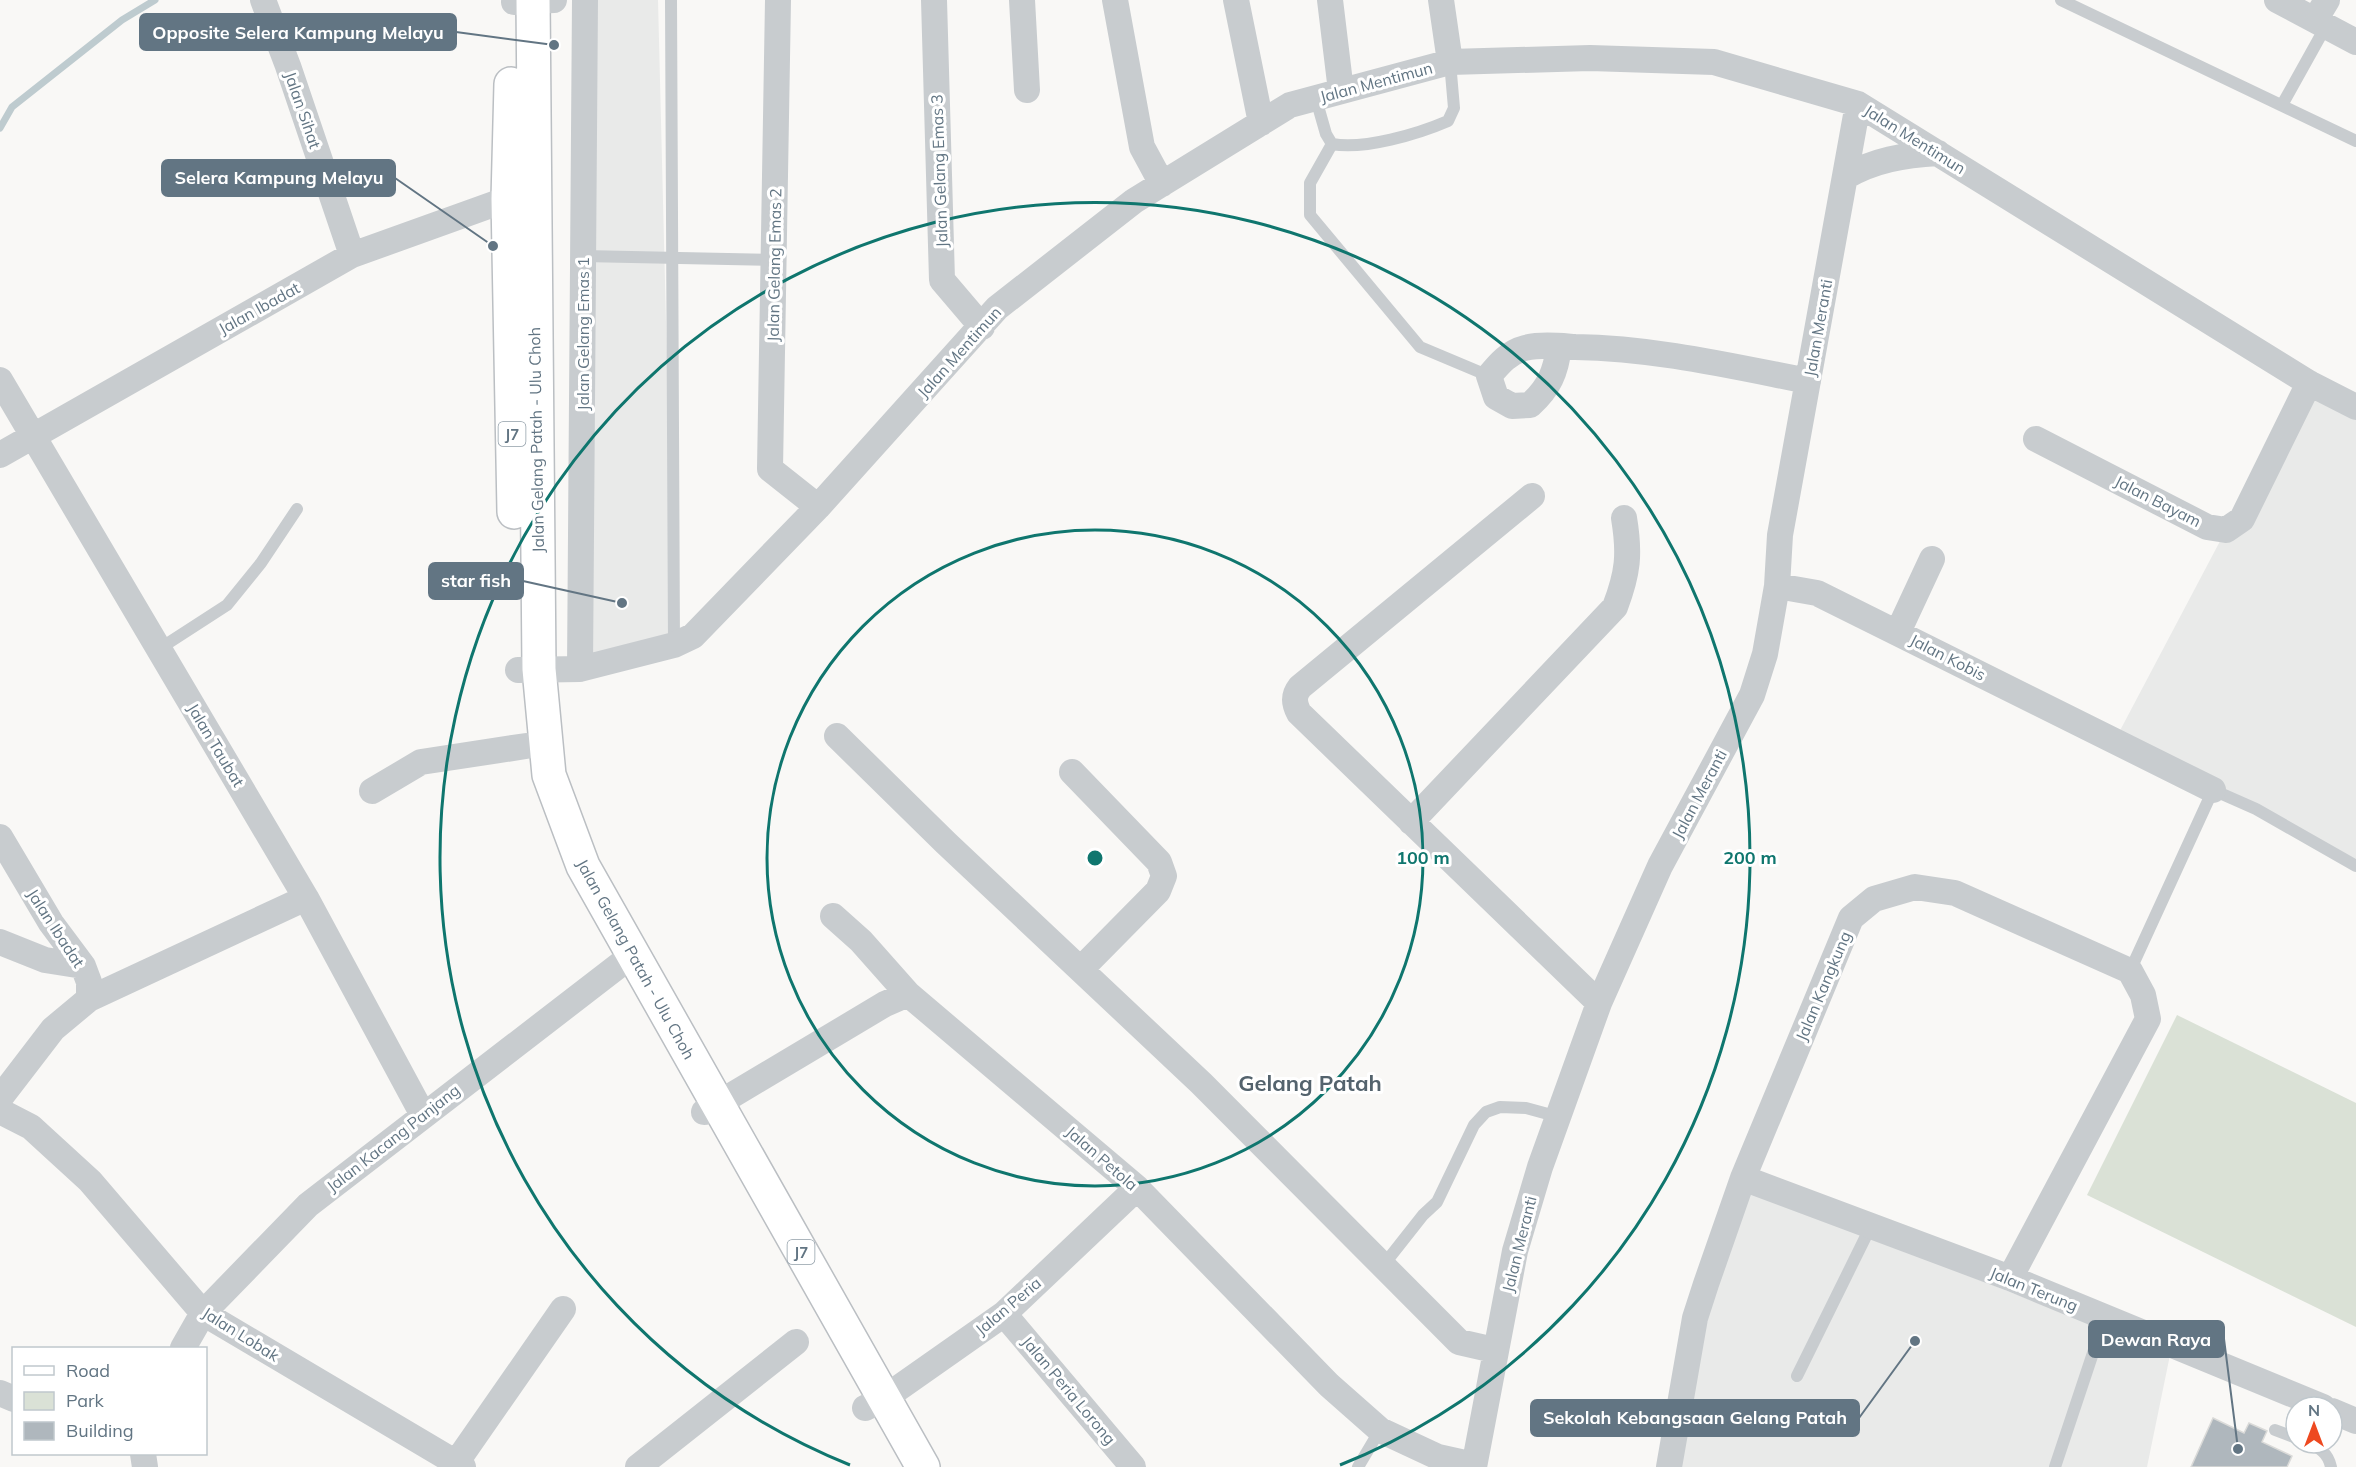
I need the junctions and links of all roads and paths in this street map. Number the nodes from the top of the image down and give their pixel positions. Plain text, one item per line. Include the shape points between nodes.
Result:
1 (263, 0) edge
2 (585, 0) edge
3 (671, 0) edge
4 (778, 0) edge
5 (934, 0) edge
6 (1022, 0) edge
7 (1116, 0) edge
8 (1236, 0) edge
9 (1330, 0) edge
10 (1441, 0) edge
11 (2061, 0) edge
12 (2277, 0) edge
13 (530, 1) edge
14 (2323, 15) edge
15 (2356, 42) edge
16 (1450, 62) junction
17 (1027, 90) dead end
18 (1341, 91) junction
19 (1316, 99) junction
20 (1858, 104) junction
21 (2282, 105) junction
22 (1261, 123) junction
23 (2356, 141) edge
24 (1332, 144) junction
25 (1938, 153) junction
26 (1845, 177) junction
27 (1162, 184) junction
28 (520, 199) junction
29 (352, 255) junction
30 (583, 256) junction
31 (672, 258) junction
32 (774, 260) junction
33 (982, 327) junction
34 (1559, 346) junction
35 (1489, 376) junction
36 (0, 380) edge
37 (1808, 381) junction
38 (2308, 382) junction
39 (2356, 407) edge
40 (33, 434) junction
41 (2036, 439) dead end
42 (0, 455) edge
43 (1532, 495) dead end
44 (818, 507) junction
45 (297, 509) dead end
46 (1624, 518) dead end
47 (1932, 559) dead end
48 (1777, 586) junction
49 (1898, 632) junction
50 (674, 645) junction
51 (159, 649) junction
52 (528, 669) junction
53 (580, 669) junction
54 (837, 736) dead end
55 (526, 746) junction
56 (1072, 771) dead end
57 (2213, 790) junction
58 (372, 791) dead end
59 (1412, 822) junction
60 (0, 837) edge
61 (2356, 866) edge
62 (306, 898) junction
63 (833, 916) dead end
64 (0, 942) edge
65 (624, 960) junction
66 (83, 966) junction
67 (1081, 969) junction
68 (2130, 971) junction
69 (908, 994) junction
70 (89, 999) junction
71 (1599, 1003) junction
72 (0, 1098) edge
73 (711, 1108) junction
74 (0, 1111) edge
75 (423, 1114) junction
76 (1559, 1117) junction
77 (1743, 1178) junction
78 (1137, 1188) junction
79 (1871, 1226) junction
80 (1382, 1267) junction
81 (2010, 1278) junction
82 (563, 1309) dead end
83 (203, 1313) junction
84 (1004, 1314) junction
85 (2106, 1317) junction
86 (796, 1342) dead end
87 (184, 1347) edge
88 (1494, 1350) junction
89 (1797, 1376) dead end
90 (2294, 1395) edge
91 (874, 1404) junction
92 (1380, 1430) junction
93 (2275, 1430) dead end
94 (2284, 1433) edge
95 (459, 1465) edge
96 (1474, 1466) edge
97 (638, 1467) edge
98 (898, 1467) edge
99 (923, 1467) edge
100 (1133, 1467) edge
101 (1358, 1467) edge
102 (1669, 1467) edge
103 (2055, 1467) edge

1 - 29 street, Jalan Sihat
2 - 30 street, Jalan Gelang Emas 1
3 - 31 lane
4 - 32 street, Jalan Gelang Emas 2
5 - 33 street, Jalan Gelang Emas 3 via 942,280
6 - 17 street
7 - 27 street via 1142,147
8 - 22 street
9 - 18 street
10 - 16 street
11 - 21 lane
12 - 14 street
13 - 28 main road, Jalan Gelang Patah - Ulu Choh / J7
14 - 15 street
14 - 21 lane
16 - 18 street, Jalan Mentimun
16 - 20 street, Jalan Mentimun via 1590,58 1714,62
16 - 24 lane via 1454,108 1448,121 1348,147
18 - 19 street, Jalan Mentimun
19 - 22 street, Jalan Mentimun via 1290,105
19 - 24 lane
20 - 25 street, Jalan Mentimun
20 - 26 street, Jalan Meranti
21 - 23 lane
22 - 27 street, Jalan Mentimun
24 - 35 lane via 1310,183 1311,215 1420,347
25 - 26 street via 1909,154 1867,164
25 - 38 street, Jalan Mentimun
26 - 37 street, Jalan Meranti
27 - 33 street, Jalan Mentimun via 1134,201 997,308
28 - 29 street, Jalan Ibadat
28 - 52 main road, Jalan Gelang Patah - Ulu Choh / J7
29 - 40 street, Jalan Ibadat
30 - 31 lane
30 - 53 street, Jalan Gelang Emas 1
31 - 32 lane
31 - 50 lane
32 - 44 street, Jalan Gelang Emas 2 via 770,469
33 - 44 street, Jalan Mentimun
34 - 35 street via 1524,348 1504,358
34 - 35 street via 1557,369 1545,392 1530,405 1512,406 1496,397
34 - 37 street via 1607,347
36 - 40 street, Jalan Taubat
37 - 48 street, Jalan Meranti via 1780,535
38 - 39 street, Jalan Mentimun
38 - 41 street, Jalan Bayam via 2242,519 2226,530 2207,527
40 - 42 street, Jalan Ibadat
40 - 51 street, Jalan Taubat
43 - 59 street via 1296,693 1299,713
44 - 50 street, Jalan Mentimun via 693,636
45 - 51 lane via 227,605
46 - 59 street via 1629,549 1626,578 1615,607
47 - 49 street
48 - 49 street, Jalan Kobis via 1817,593
48 - 71 street, Jalan Meranti via 1765,654 1752,695 1660,866
49 - 57 street, Jalan Kobis
50 - 53 street, Jalan Mentimun
51 - 62 street, Jalan Taubat
52 - 53 street, Jalan Mentimun
52 - 55 main road, Jalan Gelang Patah - Ulu Choh / J7
52 - 65 main road, Jalan Gelang Patah - Ulu Choh / J7 via 549,775
54 - 67 street
55 - 58 street via 421,762
55 - 65 main road, Jalan Gelang Patah - Ulu Choh / J7 via 529,779 568,872
56 - 67 street via 1159,862 1164,876 1164,882 1148,902
57 - 61 lane via 2256,809
57 - 68 lane
59 - 71 street
60 - 66 street, Jalan Ibadat via 51,923
62 - 70 street
62 - 75 street, Jalan Taubat
63 - 69 street, Jalan Petola
64 - 66 street via 45,960
65 - 73 main road, Jalan Gelang Patah - Ulu Choh / J7
65 - 75 street, Jalan Kacang Panjang
66 - 70 street, Jalan Ibadat via 89,982
67 - 80 street via 1201,1083
68 - 77 street, Jalan Kangkung via 1955,893 1915,887 1874,899 1851,918
68 - 81 street via 2143,995 2148,1018
69 - 73 street
69 - 78 street, Jalan Petola
70 - 72 street via 52,1029
71 - 76 street, Jalan Meranti
73 - 91 main road, Jalan Gelang Patah - Ulu Choh / J7
74 - 83 street, Jalan Lobak via 31,1127 90,1181
75 - 83 street, Jalan Kacang Panjang via 308,1205
76 - 80 lane via 1526,1108 1500,1107 1486,1112 1474,1125 1437,1202
76 - 88 street, Jalan Meranti via 1515,1251
77 - 79 street, Jalan Terung
77 - 102 street, Jalan Kangkung via 1695,1318
78 - 84 street, Jalan Peria
78 - 92 street, Jalan Petola via 1329,1385
79 - 81 street, Jalan Terung
79 - 89 lane
80 - 88 street via 1459,1342
81 - 85 street, Jalan Terung
82 - 95 street
83 - 87 street, Jalan Kacang Panjang
83 - 95 street, Jalan Lobak
84 - 91 street, Jalan Peria
84 - 100 street, Jalan Peria Lorong
85 - 90 street, Jalan Terung
85 - 103 lane
86 - 97 street
88 - 96 street, Jalan Meranti
91 - 98 main road, Jalan Gelang Patah - Ulu Choh / J7
91 - 99 main road, Jalan Gelang Patah - Ulu Choh / J7
92 - 96 street, Jalan Petola via 1438,1457
92 - 101 lane
93 - 94 lane

